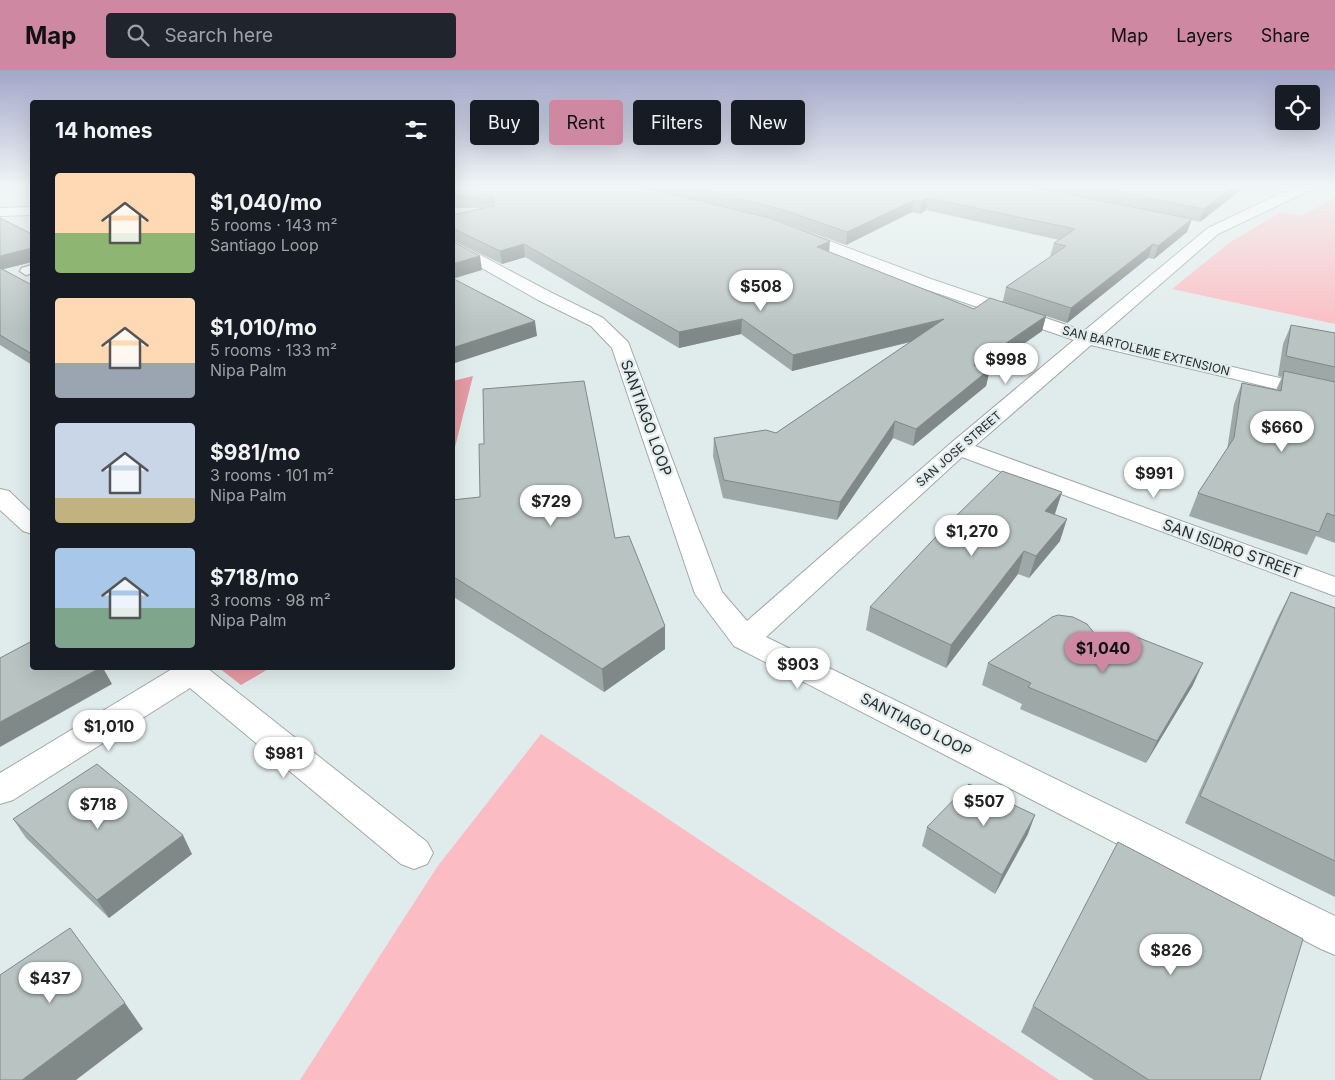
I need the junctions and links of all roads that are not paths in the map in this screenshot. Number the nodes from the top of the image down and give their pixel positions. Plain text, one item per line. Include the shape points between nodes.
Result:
1 (797, 234) edge
2 (1199, 234) edge
3 (455, 246) edge
4 (1088, 339) junction
5 (1335, 397) edge
6 (959, 448) junction
7 (0, 496) edge
8 (30, 524) edge
9 (1335, 587) edge
10 (745, 639) junction
11 (190, 670) edge
12 (0, 790) edge
13 (414, 852) dead end
14 (1335, 936) edge

1 - 4 street, SAN BARTOLEME EXTENSION via 925,283
2 - 4 street, SAN JOSE STREET
3 - 10 street, SANTIAGO LOOP via 598,322 621,346 709,594
4 - 5 street, SAN BARTOLEME EXTENSION
4 - 6 street, SAN JOSE STREET
6 - 9 street, SAN ISIDRO STREET
6 - 10 street, SAN JOSE STREET
7 - 8 street
10 - 14 street, SANTIAGO LOOP
11 - 12 street
11 - 13 street

